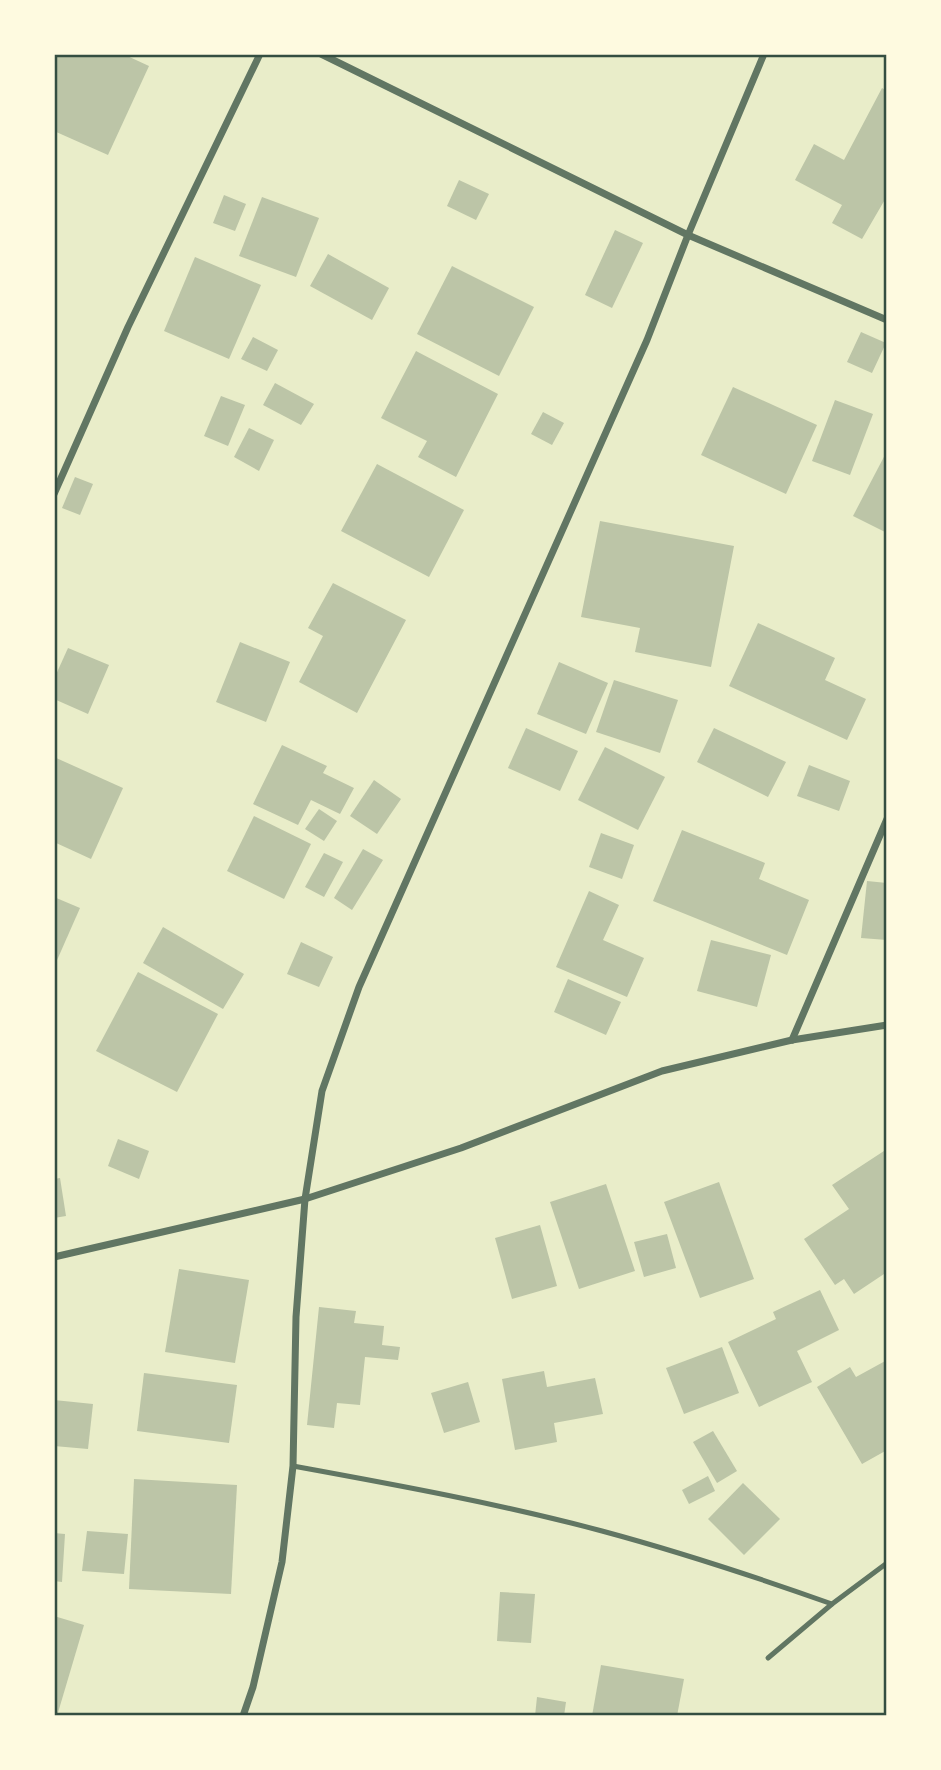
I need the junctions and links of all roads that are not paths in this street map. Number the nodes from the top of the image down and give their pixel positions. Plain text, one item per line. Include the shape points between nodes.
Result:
1 (260, 54) edge
2 (321, 54) edge
3 (764, 54) edge
4 (688, 235) junction
5 (887, 320) edge
6 (54, 494) edge
7 (887, 819) edge
8 (887, 1025) edge
9 (792, 1040) junction
10 (305, 1199) junction
11 (54, 1257) edge
12 (293, 1466) junction
13 (887, 1563) edge
14 (832, 1604) junction
15 (768, 1658) dead end
16 (243, 1716) edge

1 - 6 street via 128,327
2 - 4 street
3 - 4 street
4 - 5 street
4 - 10 street via 647,340 359,987 323,1091
7 - 9 street
8 - 9 street
9 - 10 street via 662,1071 461,1148
10 - 11 street
10 - 12 street via 296,1317
12 - 14 lane via 601,1531 724,1566
12 - 16 street via 282,1562
13 - 14 lane
14 - 15 lane

